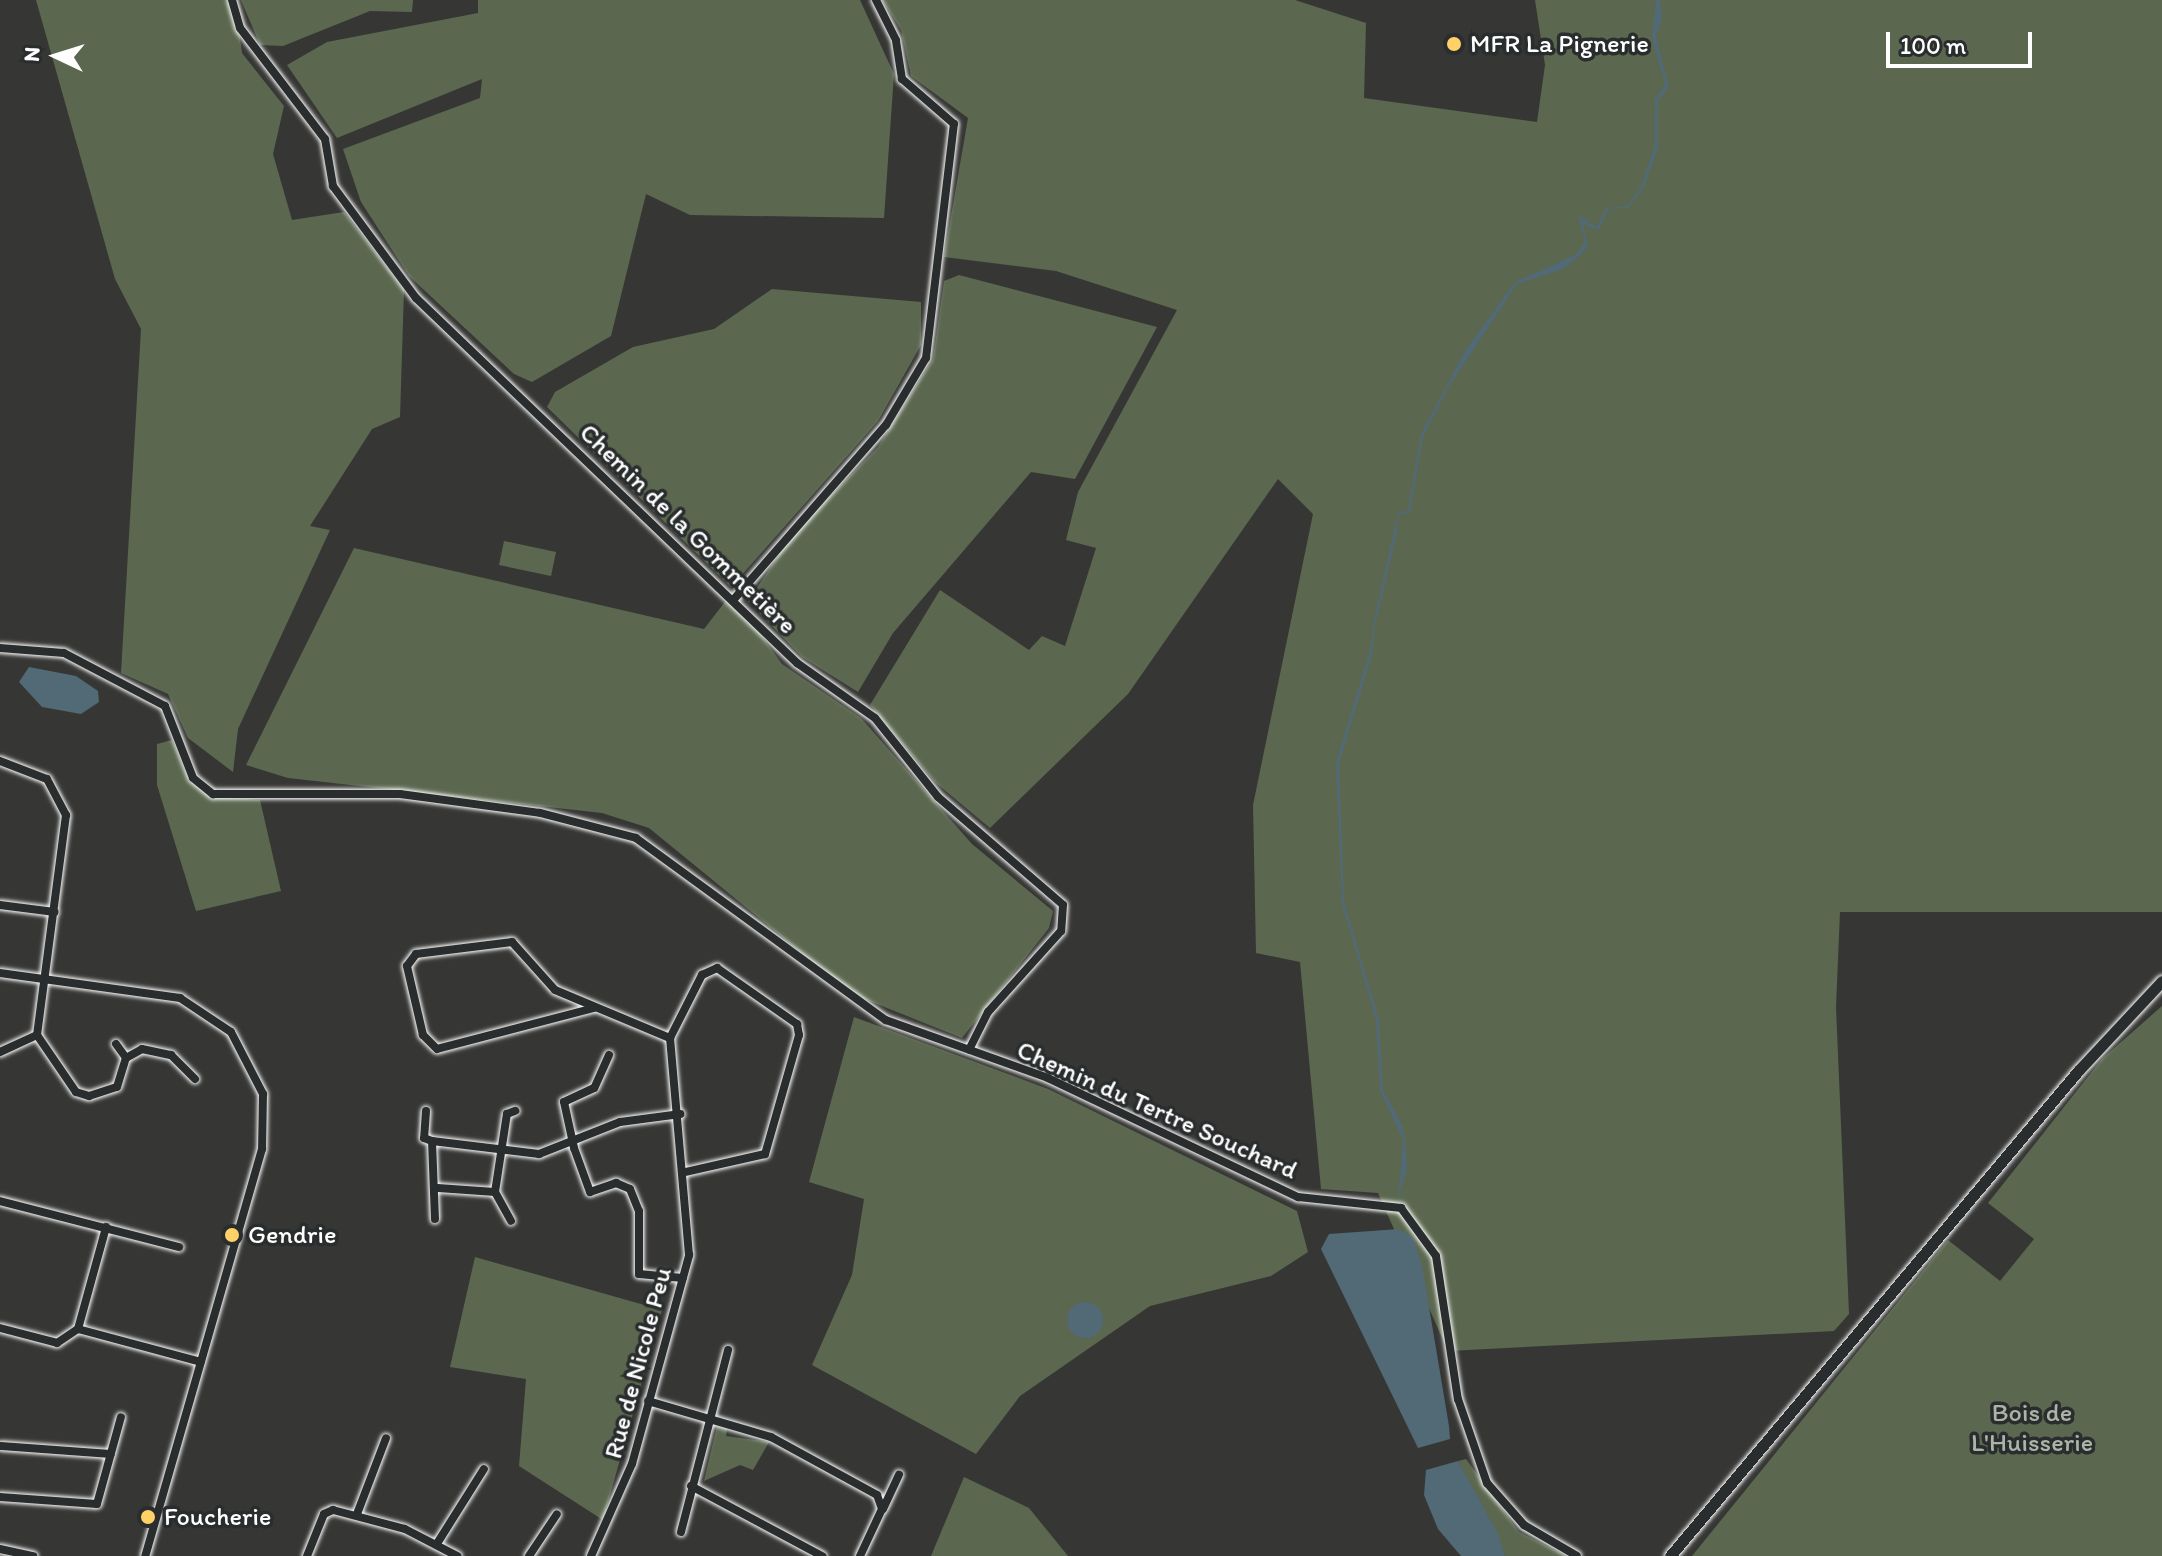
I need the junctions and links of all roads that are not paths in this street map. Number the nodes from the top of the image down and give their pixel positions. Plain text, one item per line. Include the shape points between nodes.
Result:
1 (232, 0) edge
2 (876, 0) edge
3 (735, 598) junction
4 (0, 648) edge
5 (0, 761) edge
6 (0, 905) edge
7 (55, 912) junction
8 (0, 973) edge
9 (47, 979) junction
10 (2162, 981) edge
11 (594, 1008) junction
12 (37, 1035) junction
13 (670, 1038) junction
14 (116, 1044) dead end
15 (969, 1050) junction
16 (0, 1052) edge
17 (609, 1055) dead end
18 (126, 1058) junction
19 (195, 1079) dead end
20 (426, 1111) dead end
21 (515, 1111) dead end
22 (680, 1114) junction
23 (575, 1139) junction
24 (432, 1141) junction
25 (500, 1148) junction
26 (686, 1172) junction
27 (438, 1188) junction
28 (495, 1192) junction
29 (0, 1201) edge
30 (435, 1219) dead end
31 (511, 1221) dead end
32 (106, 1227) junction
33 (179, 1247) dead end
34 (683, 1278) junction
35 (0, 1328) edge
36 (78, 1329) junction
37 (728, 1350) dead end
38 (201, 1362) junction
39 (648, 1401) junction
40 (121, 1417) dead end
41 (710, 1418) junction
42 (386, 1438) dead end
43 (1, 1446) edge
44 (111, 1454) junction
45 (484, 1469) dead end
46 (899, 1475) dead end
47 (691, 1486) junction
48 (0, 1497) edge
49 (882, 1509) junction
50 (357, 1514) junction
51 (557, 1514) dead end
52 (681, 1532) dead end
53 (438, 1542) junction
54 (0, 1549) edge
55 (33, 1556) edge
56 (145, 1556) edge
57 (307, 1556) edge
58 (457, 1556) edge
59 (529, 1556) edge
60 (591, 1556) edge
61 (822, 1556) edge
62 (860, 1556) edge
63 (1577, 1556) edge
64 (1670, 1556) edge

1 - 3 street, Chemin de la Gommetière via 240,28 325,139 333,186 416,298
2 - 3 street via 896,40 902,79 954,124 926,358 886,425
3 - 15 street, Chemin de la Gommetière via 797,663 875,718 938,797 1063,905 1061,931 988,1012
4 - 15 street, Chemin du Tertre Souchard via 64,653 165,706 193,778 213,794 400,794 540,813 636,838 854,1003
5 - 7 street via 35,769 60,797 66,815
6 - 7 street
7 - 9 street
8 - 9 street
9 - 12 street
9 - 38 street via 180,998 231,1032 250,1060 263,1094 262,1149
10 - 64 street via 2078,1071
11 - 11 street via 555,990 527,950 512,942 416,954 407,966 423,1035 437,1049
11 - 13 street
12 - 16 street
12 - 18 street via 76,1092 89,1096 117,1087
13 - 22 street, Rue de Nicole Peu
13 - 26 street via 708,968 743,981 798,1027 765,1154
14 - 18 street
15 - 63 street, Chemin du Tertre Souchard via 1048,1078 1298,1197 1401,1208 1436,1256 1458,1399 1487,1483 1524,1525
17 - 23 street via 594,1088 564,1102
18 - 19 street via 142,1049 171,1055
20 - 24 street via 424,1138
21 - 25 street via 507,1114
22 - 23 street via 620,1122
22 - 26 street, Rue de Nicole Peu
23 - 25 street via 539,1154
23 - 34 street via 590,1192 616,1183 630,1189 639,1211 639,1274
24 - 25 street
24 - 27 street via 428,1180
25 - 28 street
26 - 34 street, Rue de Nicole Peu via 690,1238
27 - 28 street
27 - 30 street
28 - 31 street
29 - 32 street
32 - 33 street
32 - 36 street
34 - 39 street, Rue de Nicole Peu
35 - 36 street via 57,1343
36 - 38 street
37 - 41 street
38 - 56 street
39 - 41 street
39 - 60 street, Rue de Nicole Peu via 624,1487
40 - 44 street
41 - 47 street
41 - 49 street via 773,1437 877,1495
42 - 50 street
43 - 44 street
44 - 48 street via 97,1504
45 - 53 street
46 - 49 street
47 - 52 street
47 - 61 street
49 - 62 street
50 - 53 street
50 - 57 street via 324,1514
51 - 59 street
53 - 58 street
54 - 55 street

